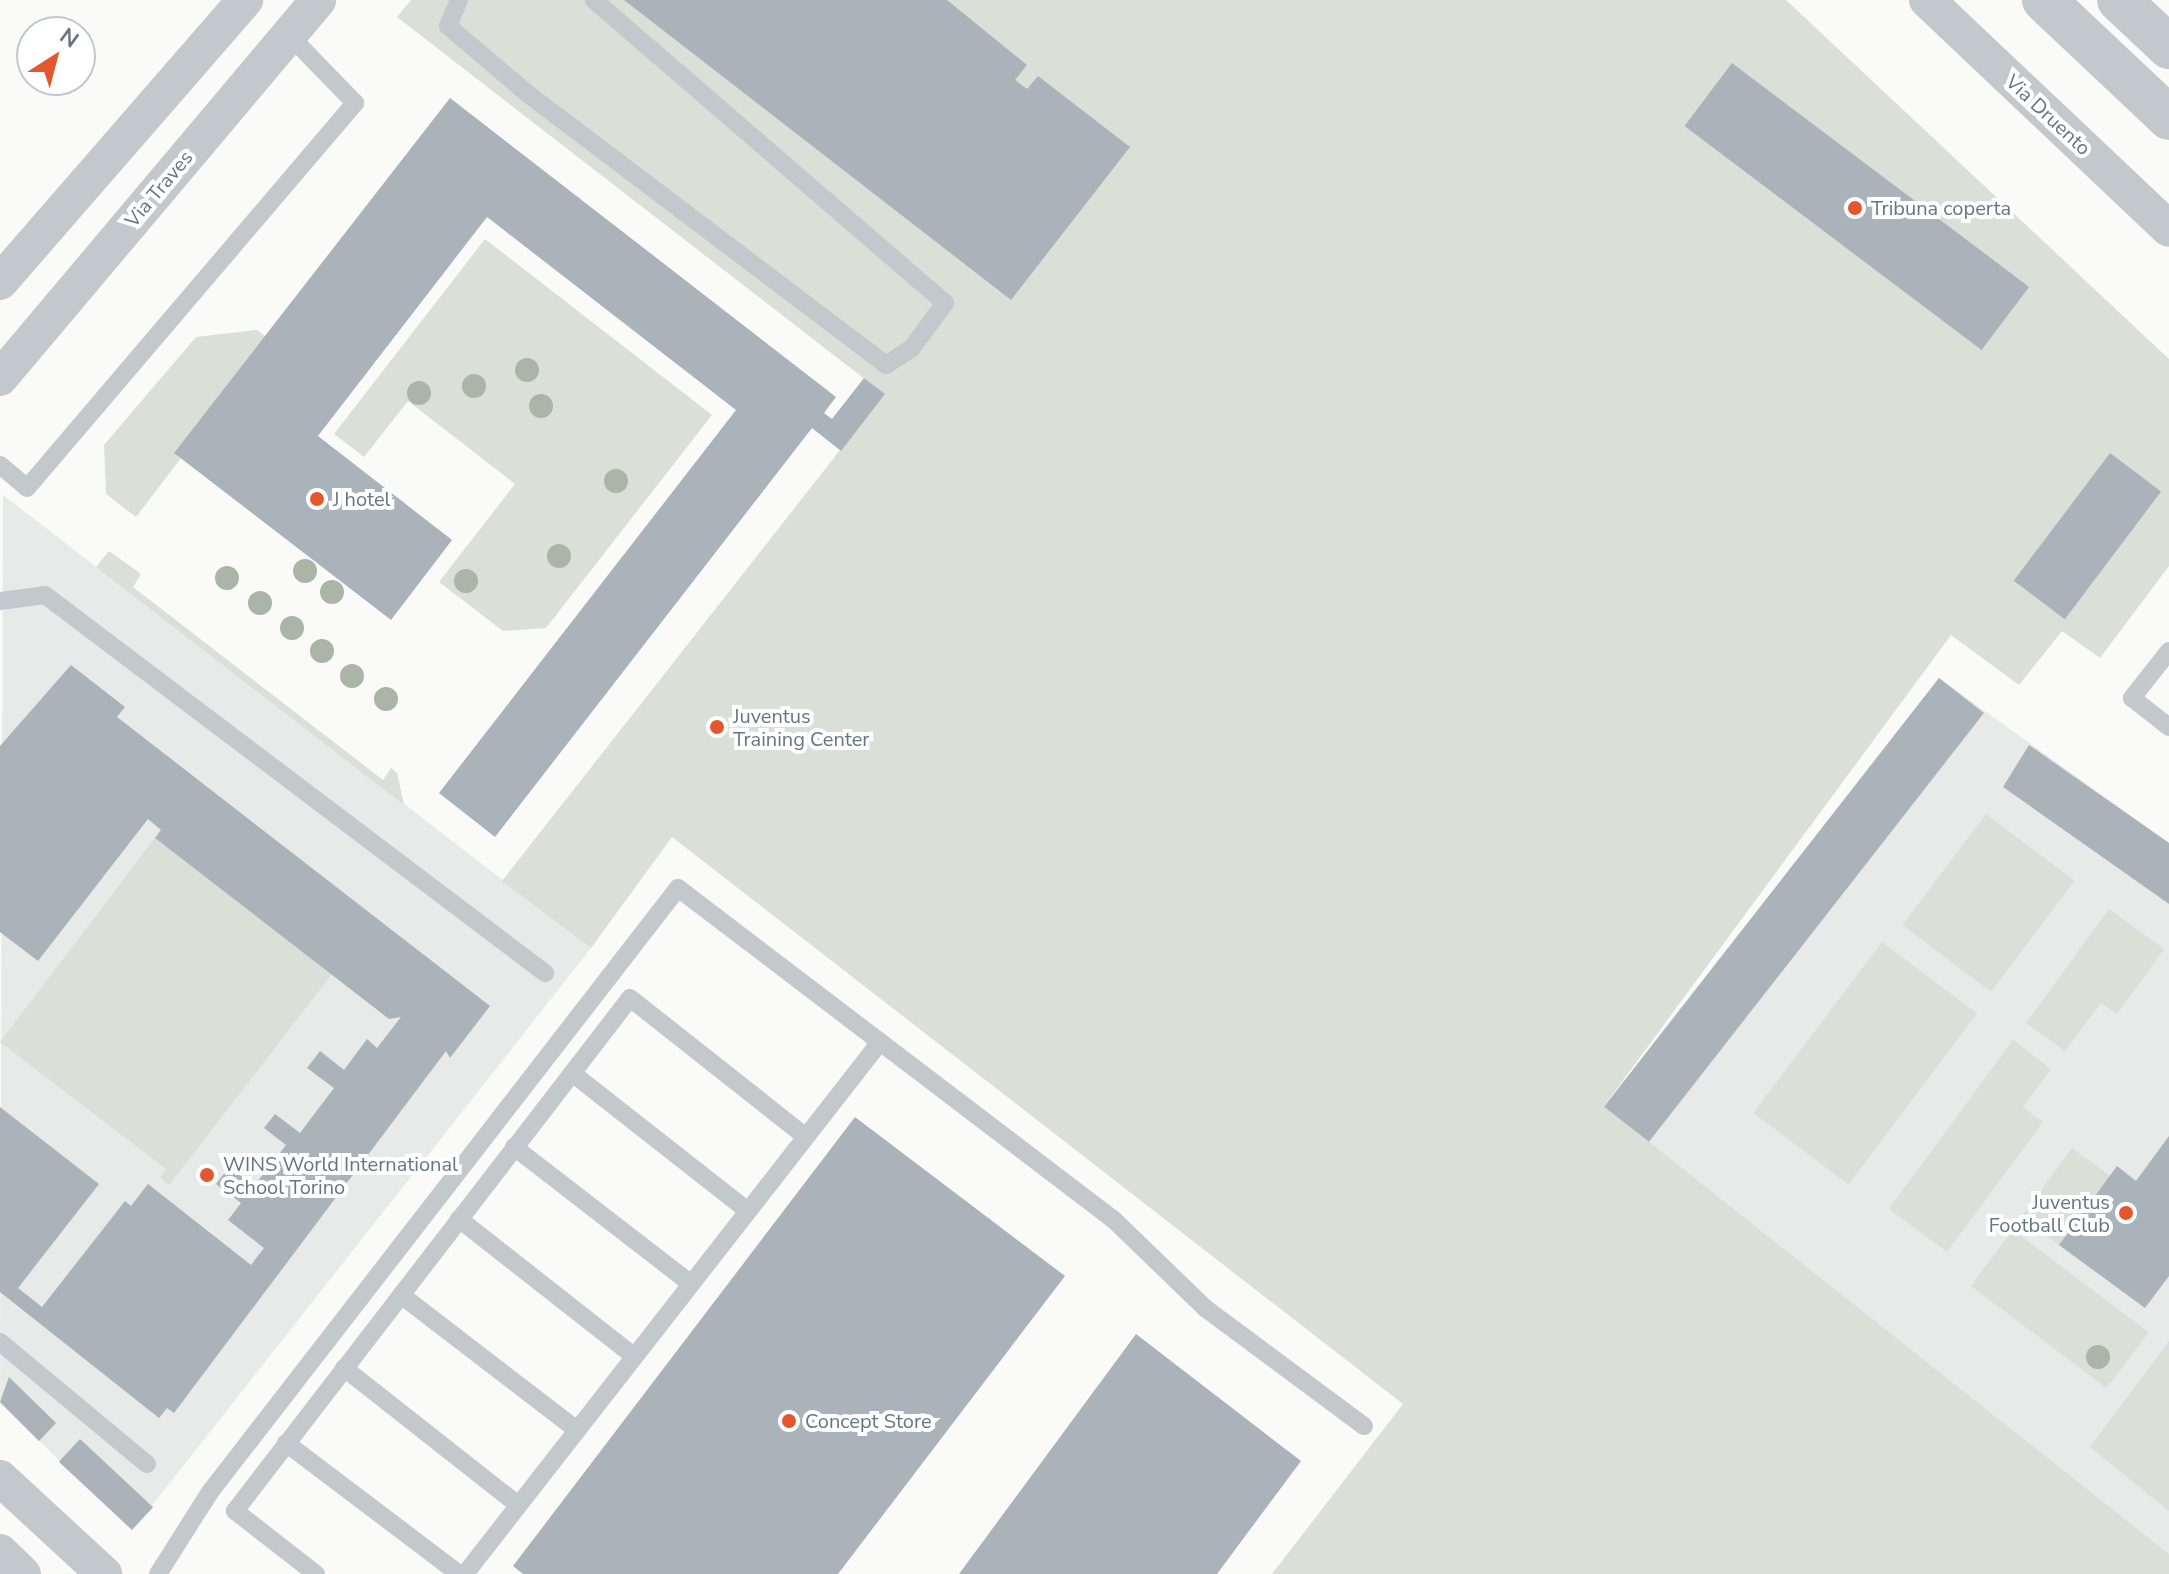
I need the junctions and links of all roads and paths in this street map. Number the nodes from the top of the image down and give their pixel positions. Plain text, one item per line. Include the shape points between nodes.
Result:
1 (245, 0) edge
2 (318, 0) edge
3 (459, 0) edge
4 (594, 0) edge
5 (1927, 0) edge
6 (2044, 0) edge
7 (2119, 0) edge
8 (289, 35) junction
9 (2169, 47) edge
10 (2169, 118) edge
11 (2169, 229) edge
12 (0, 282) edge
13 (0, 378) edge
14 (0, 465) edge
15 (0, 601) edge
16 (2169, 651) edge
17 (2169, 727) edge
18 (545, 973) dead end
19 (880, 1042) junction
20 (572, 1073) junction
21 (805, 1136) junction
22 (514, 1147) junction
23 (747, 1210) junction
24 (459, 1219) junction
25 (690, 1283) junction
26 (401, 1295) junction
27 (0, 1342) edge
28 (634, 1356) junction
29 (344, 1368) junction
30 (1364, 1426) dead end
31 (577, 1430) junction
32 (286, 1443) junction
33 (147, 1464) dead end
34 (0, 1478) edge
35 (518, 1505) junction
36 (0, 1552) edge
37 (23, 1574) edge
38 (104, 1574) edge
39 (158, 1574) edge
40 (316, 1574) edge
41 (462, 1574) edge

1 - 12 street
2 - 8 street, Via Traves
3 - 4 lane via 448,26 528,94 886,365 911,349 945,303
5 - 11 street, Via Druento
6 - 10 street
7 - 9 street
8 - 13 street, Via Traves
8 - 14 lane via 355,103 27,488
15 - 18 lane via 45,595
16 - 17 lane via 2132,698
19 - 21 lane
19 - 30 lane via 1114,1220 1205,1308
19 - 39 lane via 678,888 210,1492
20 - 21 lane via 630,998
20 - 22 lane
20 - 23 lane
21 - 23 lane
22 - 24 lane
22 - 25 lane
23 - 25 lane
24 - 26 lane
24 - 28 lane
25 - 28 lane
26 - 29 lane
26 - 31 lane
27 - 33 lane
28 - 31 lane
29 - 32 lane
29 - 35 lane
31 - 35 lane
32 - 40 lane via 235,1511
32 - 41 lane
34 - 38 street
35 - 41 lane
36 - 37 street

